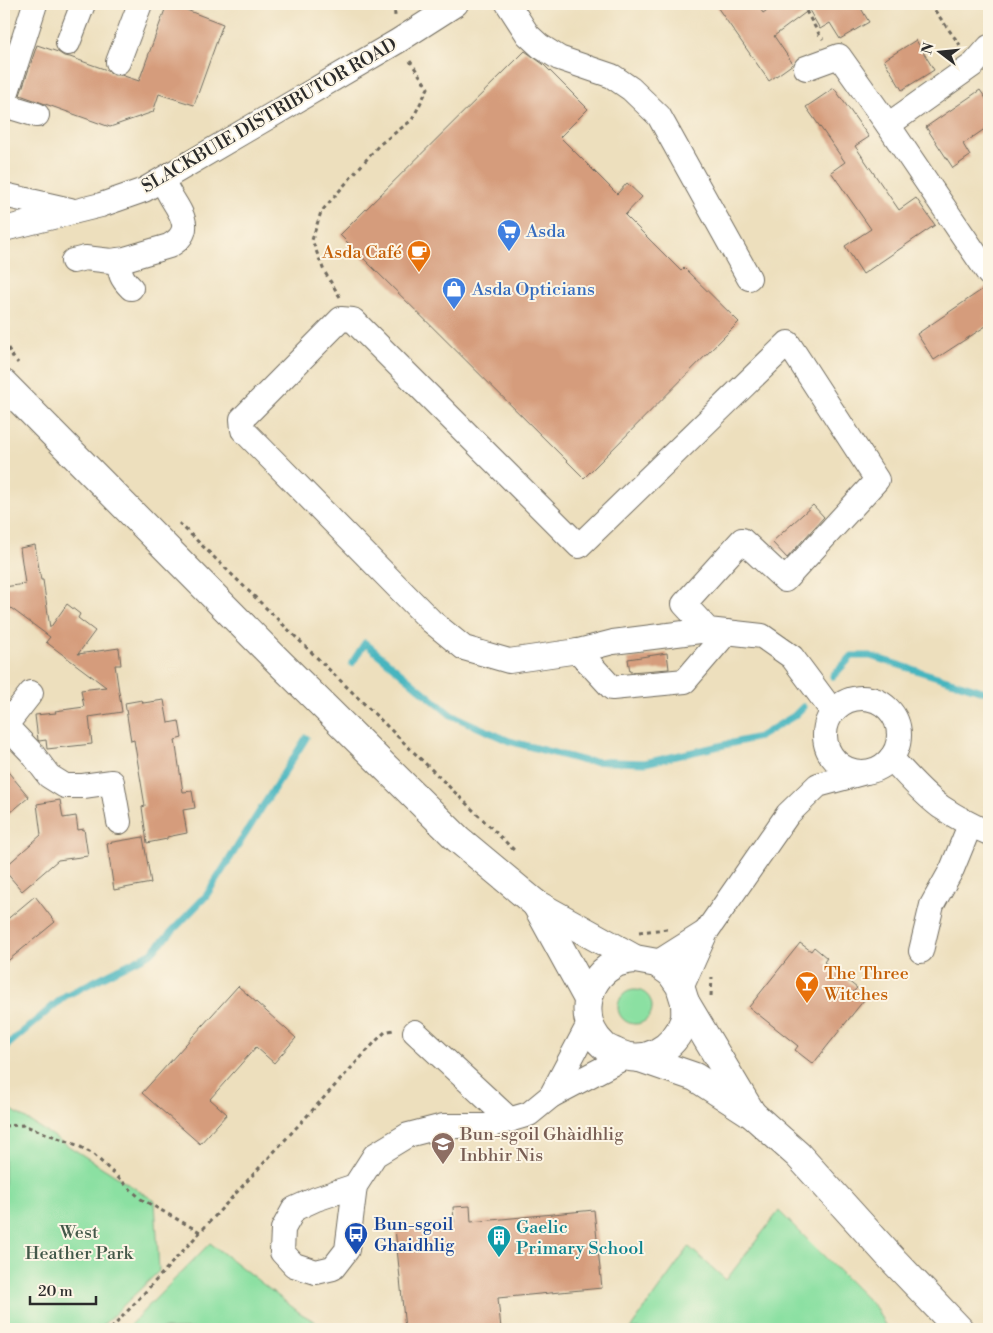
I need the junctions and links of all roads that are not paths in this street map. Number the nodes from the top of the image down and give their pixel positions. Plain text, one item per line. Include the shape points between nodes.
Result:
1 (35, 4) edge
2 (84, 4) edge
3 (140, 4) edge
4 (456, 4) edge
5 (508, 4) edge
6 (68, 43) dead end
7 (989, 47) edge
8 (118, 62) dead end
9 (806, 68) dead end
10 (4, 103) edge
11 (37, 115) dead end
12 (888, 125) junction
13 (162, 180) junction
14 (4, 195) edge
15 (74, 212) junction
16 (4, 228) edge
17 (119, 260) junction
18 (73, 261) dead end
19 (989, 274) edge
20 (749, 278) dead end
21 (131, 288) dead end
22 (11, 373) edge
23 (718, 631) junction
24 (578, 651) junction
25 (30, 692) dead end
26 (833, 712) junction
27 (5, 725) edge
28 (825, 739) junction
29 (890, 758) junction
30 (866, 772) junction
31 (818, 786) junction
32 (119, 822) dead end
33 (979, 828) edge
34 (536, 904) junction
35 (697, 942) junction
36 (642, 951) junction
37 (922, 951) dead end
38 (683, 995) junction
39 (588, 1012) junction
40 (415, 1032) road end
41 (633, 1057) junction
42 (551, 1096) junction
43 (752, 1114) junction
44 (510, 1120) junction
45 (355, 1194) dead end
46 (959, 1329) edge

1 - 10 street
2 - 6 street
3 - 8 street
4 - 13 street, SLACKBUIE DISTRIBUTOR ROAD
5 - 20 street via 528,35 540,46 559,58 612,76 659,116
7 - 12 street via 974,64
9 - 12 street via 839,56
10 - 11 street
12 - 19 street
13 - 15 street, SLACKBUIE DISTRIBUTOR ROAD via 144,190
13 - 17 street via 184,219 183,234 169,246
14 - 15 street, SLACKBUIE DISTRIBUTOR ROAD
15 - 16 street, SLACKBUIE DISTRIBUTOR ROAD
17 - 18 street via 85,258
17 - 21 street via 120,273
22 - 34 main road via 268,650 458,839
23 - 24 street via 613,642
23 - 24 street via 685,681 612,688
23 - 24 street via 684,604 742,540 785,580 877,480 788,343 579,546 352,320 340,319 242,418 243,430 431,621 464,648 509,661
23 - 26 street via 762,636 792,657
25 - 27 street
26 - 28 street via 825,730
26 - 29 street via 852,699 875,700 885,706 897,725 896,748
27 - 32 street via 49,776 65,786 112,782
28 - 30 street via 835,760 854,771
28 - 31 street
29 - 30 street
29 - 33 street via 940,806
30 - 31 street
31 - 35 street via 788,814
33 - 37 street via 932,905
34 - 36 main road
34 - 39 main road
35 - 36 street
35 - 38 street
36 - 38 main road via 671,973
36 - 39 main road via 601,974 594,983
38 - 41 main road via 684,1020 672,1042 657,1054
38 - 43 main road
39 - 41 main road via 594,1034 605,1047
39 - 42 street
40 - 44 street
41 - 42 street
41 - 43 main road via 695,1077
42 - 44 street via 529,1114
43 - 46 main road via 798,1155
44 - 45 street via 488,1126 443,1126 408,1135 375,1155

